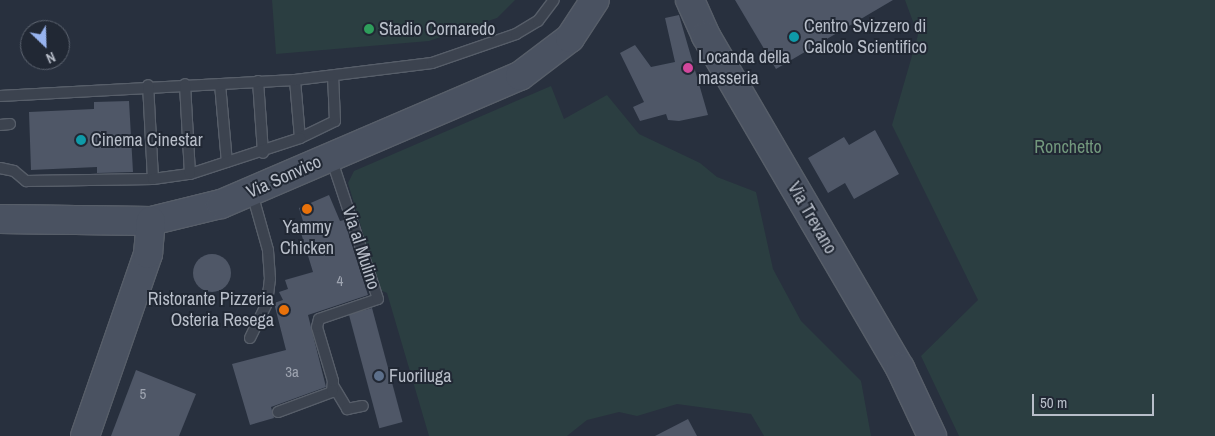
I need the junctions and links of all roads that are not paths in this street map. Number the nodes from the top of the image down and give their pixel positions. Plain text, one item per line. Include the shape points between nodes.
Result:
1 (554, 0) edge
2 (595, 0) edge
3 (690, 0) edge
4 (333, 76) junction
5 (295, 80) junction
6 (258, 81) junction
7 (185, 84) junction
8 (220, 84) junction
9 (148, 85) junction
10 (0, 96) edge
11 (300, 138) junction
12 (263, 153) junction
13 (331, 157) junction
14 (227, 162) junction
15 (0, 168) edge
16 (190, 174) junction
17 (153, 179) junction
18 (252, 192) junction
19 (0, 219) edge
20 (152, 221) junction
21 (250, 338) dead end
22 (334, 386) junction
23 (363, 406) dead end
24 (278, 412) dead end
25 (85, 436) edge
26 (932, 436) edge

1 - 4 lane via 538,21 507,37 432,62
2 - 13 main road, Via Sonvico via 570,38 534,68 481,95
3 - 26 main road, Via Trevano via 706,36 900,368
4 - 5 lane
4 - 11 lane via 336,121
5 - 6 lane
5 - 11 lane
6 - 8 lane
6 - 12 lane
7 - 8 lane
7 - 9 lane
7 - 16 lane
8 - 14 lane
9 - 10 lane
9 - 17 lane
11 - 12 lane
12 - 14 lane
13 - 18 main road, Via Sonvico
13 - 22 lane, Via al Mulino via 378,299 319,319 317,327
14 - 16 lane
15 - 17 lane via 14,171 26,181
16 - 17 lane
18 - 20 main road, Via Sonvico via 191,214
18 - 21 lane via 268,250 270,279 267,303
19 - 20 main road, Via Sonvico
20 - 25 main road via 148,254
22 - 23 lane, Via al Mulino via 347,409
22 - 24 lane via 326,396

